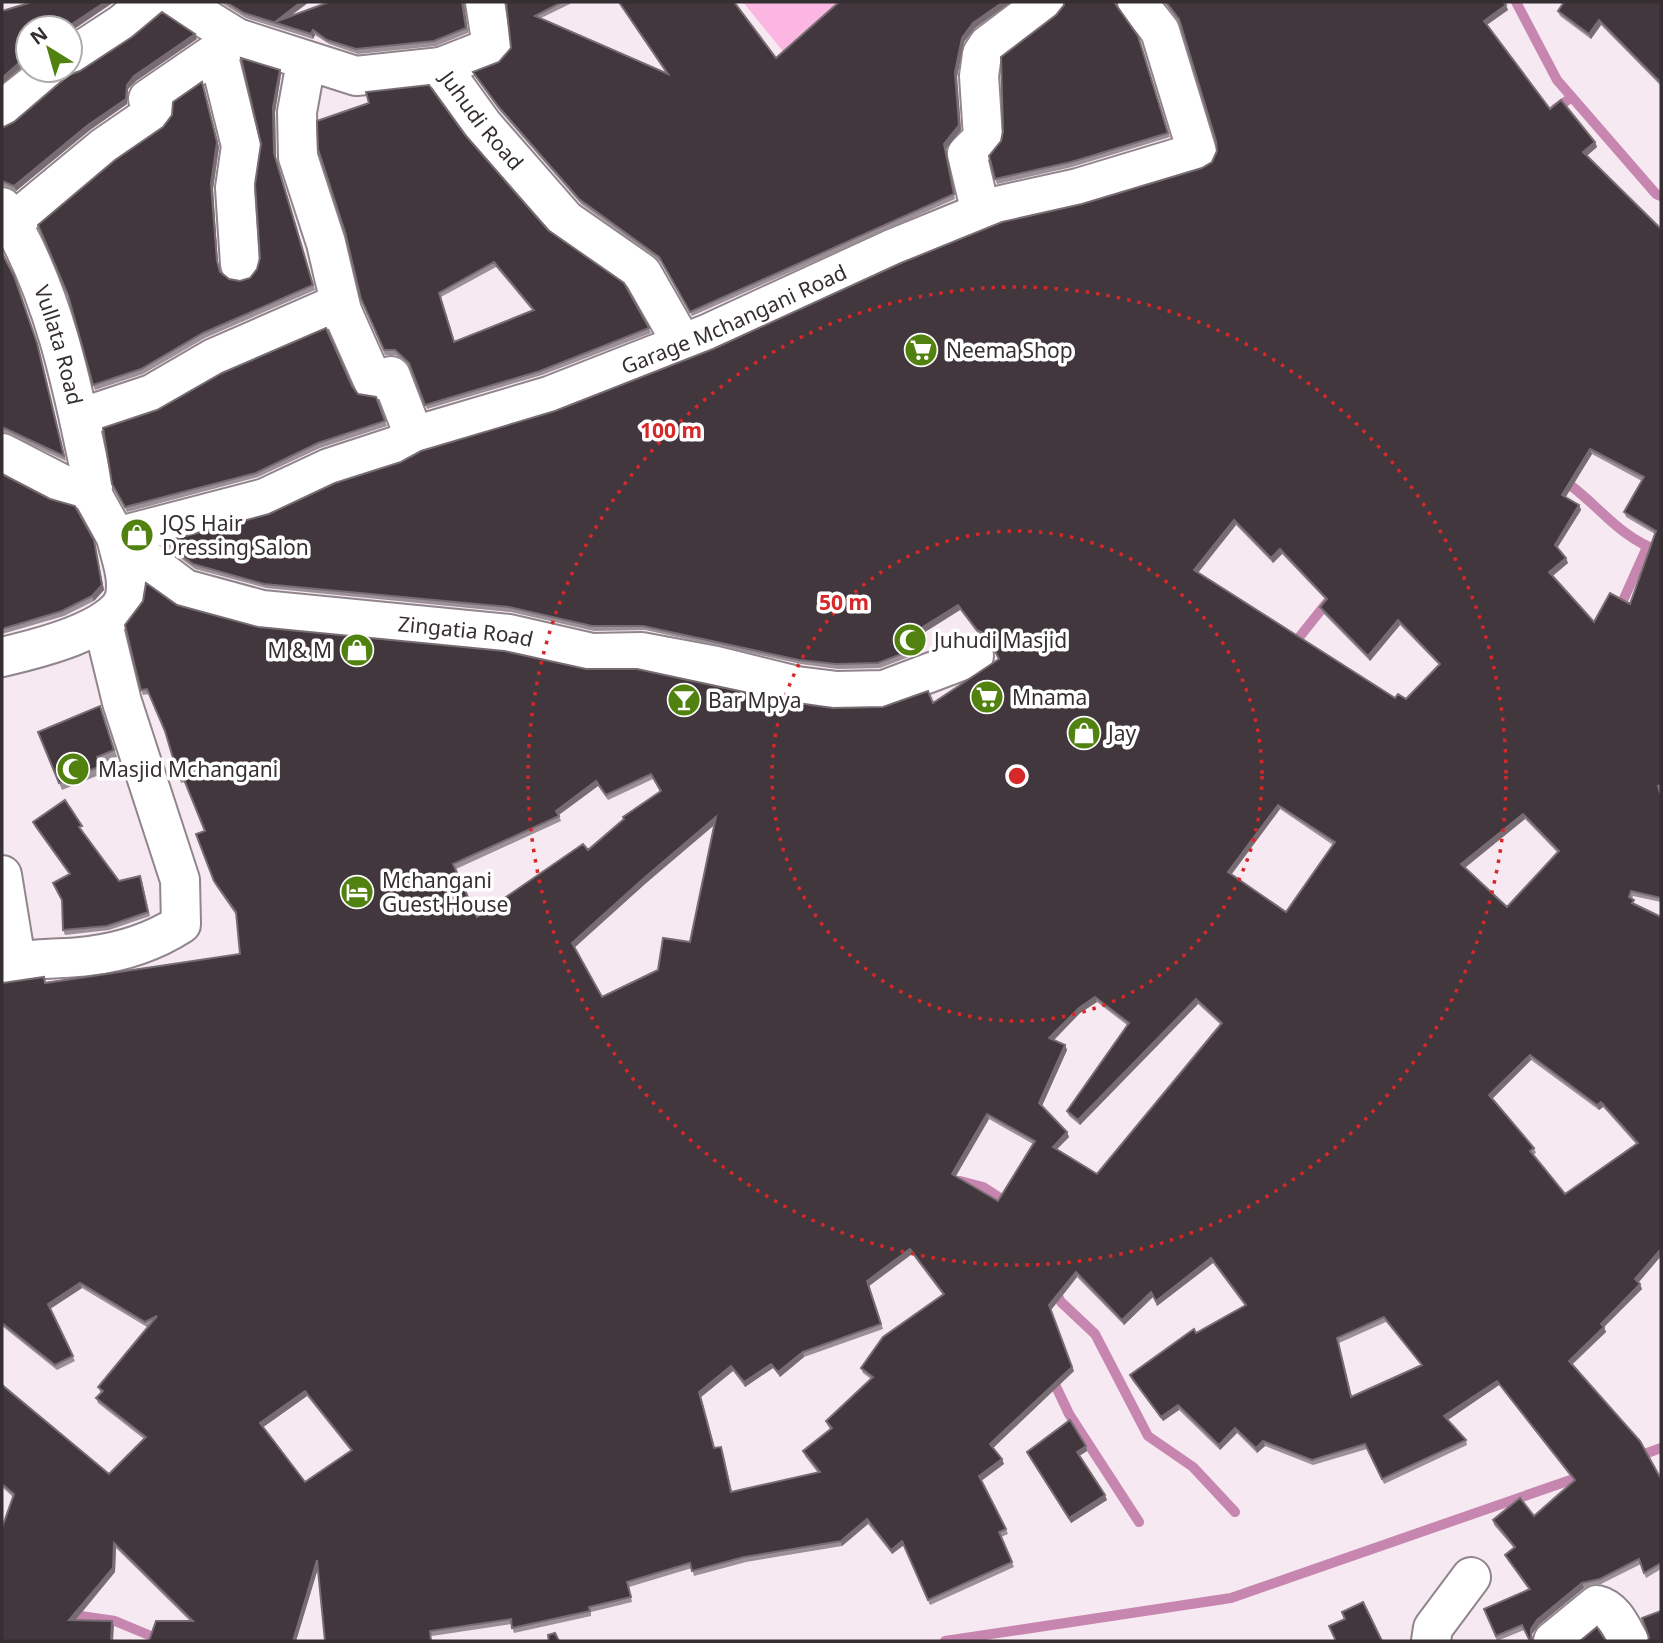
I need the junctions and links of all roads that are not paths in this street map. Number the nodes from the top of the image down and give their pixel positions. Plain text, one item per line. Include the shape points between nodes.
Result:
1 (148, 2) edge
2 (179, 2) edge
3 (485, 2) edge
4 (1045, 2) edge
5 (1138, 2) edge
6 (227, 45) junction
7 (84, 49) edge
8 (306, 62) junction
9 (441, 67) junction
10 (34, 84) edge
11 (2, 110) edge
12 (981, 213) junction
13 (7, 215) edge
14 (240, 264) dead end
15 (342, 311) junction
16 (682, 343) junction
17 (80, 418) junction
18 (414, 436) junction
19 (2, 453) edge
20 (91, 492) junction
21 (116, 537) junction
22 (103, 624) junction
23 (974, 656) dead end
24 (2, 657) edge
25 (2, 875) edge
26 (9, 964) edge
27 (1471, 1577) dead end
28 (1431, 1641) edge
29 (1553, 1641) edge
30 (1629, 1641) edge

1 - 7 street
2 - 6 street, Juhudi Road
3 - 9 street via 492,47
4 - 12 street via 988,45 979,62 982,138 967,153
5 - 12 street, Garage Mchangani Road via 1160,31 1197,152
6 - 8 street, Juhudi Road
6 - 13 street via 148,99 152,114
6 - 14 street via 242,154 235,188
8 - 9 street, Juhudi Road via 356,76
8 - 15 street via 297,112 298,157
9 - 16 street, Juhudi Road via 566,220 642,273
10 - 11 street
12 - 16 street, Garage Mchangani Road
13 - 17 street, Vullata Road via 54,325
15 - 17 street via 333,306 214,358 152,394
15 - 18 street via 373,381 391,376
16 - 18 street, Garage Mchangani Road via 549,396
17 - 20 street, Vullata Road
18 - 21 street, Garage Mchangani Road via 265,498
19 - 20 street via 62,484
20 - 21 street, Zingatia Road
21 - 22 street via 126,577 125,598
21 - 23 street, Zingatia Road via 185,589 262,610 509,635 592,653 641,652 797,686 884,690
22 - 24 street
22 - 26 street via 122,702 180,880 181,924 154,941 89,956
25 - 26 street
27 - 28 street via 1433,1628
29 - 30 street via 1597,1605 1616,1618

